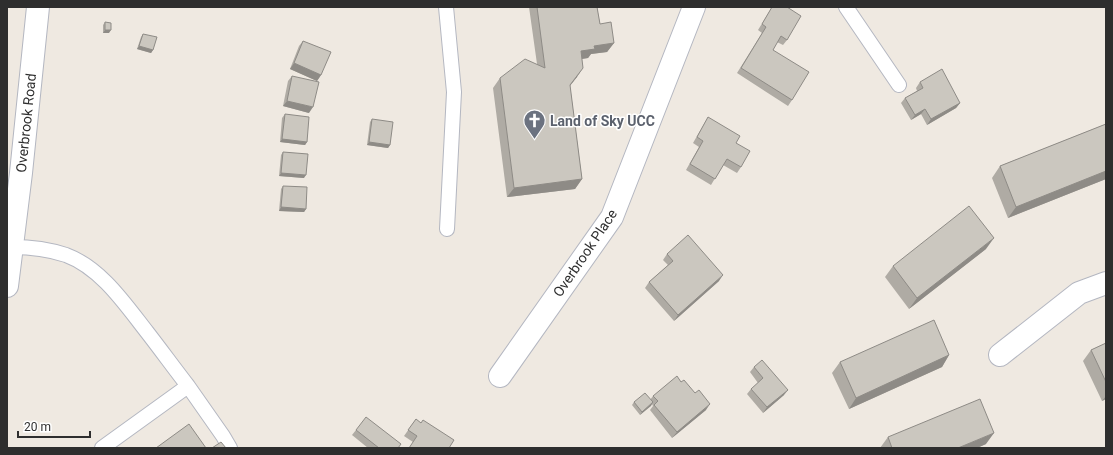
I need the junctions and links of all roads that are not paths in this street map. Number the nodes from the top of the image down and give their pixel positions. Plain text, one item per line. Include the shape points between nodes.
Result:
1 (38, 7) edge
2 (446, 7) edge
3 (694, 7) edge
4 (846, 7) edge
5 (899, 85) dead end
6 (447, 229) dead end
7 (12, 247) junction
8 (1106, 283) edge
9 (7, 286) edge
10 (1000, 355) dead end
11 (500, 376) dead end
12 (188, 386) junction
13 (102, 448) edge
14 (230, 448) edge

1 - 7 street, Overbrook Road
2 - 6 lane via 454,92
3 - 11 street, Overbrook Place via 612,217
4 - 5 lane
7 - 9 street, Overbrook Road
7 - 12 lane via 45,249 67,256 100,277 120,296
8 - 10 street via 1079,294
12 - 13 lane
12 - 14 lane

